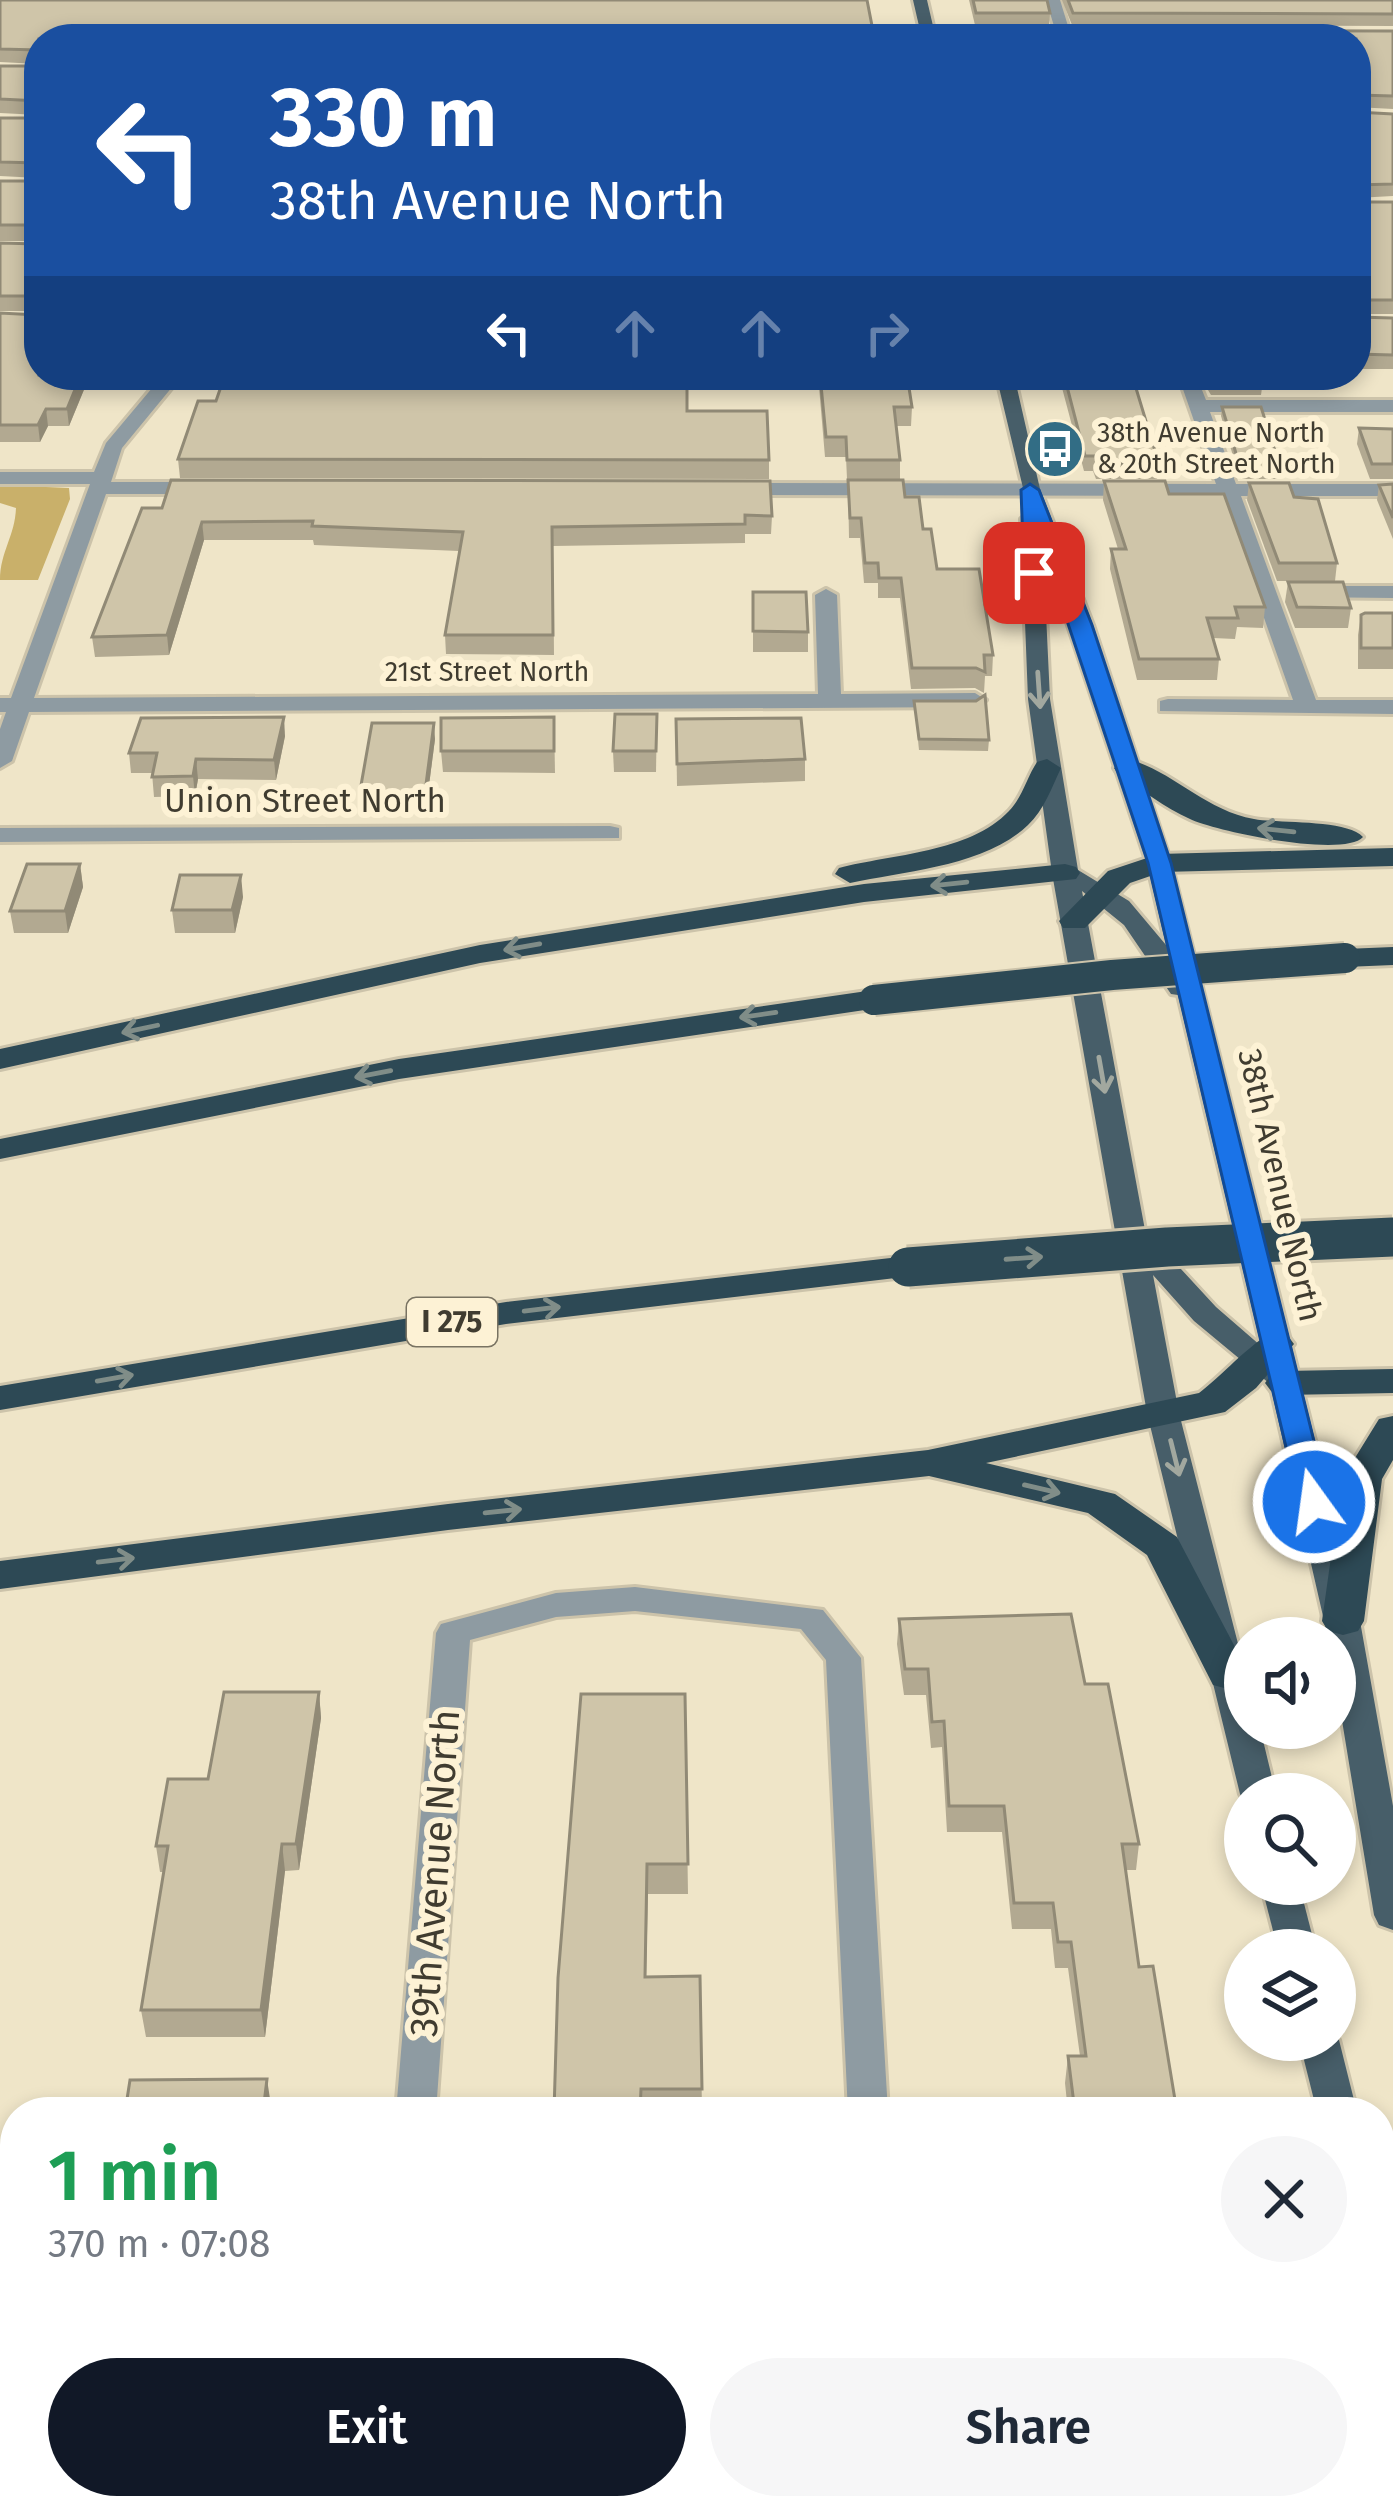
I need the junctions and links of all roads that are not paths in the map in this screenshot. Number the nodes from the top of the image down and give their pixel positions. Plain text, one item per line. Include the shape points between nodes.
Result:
1 (160, 390) edge
2 (1008, 390) edge
3 (1192, 390) edge
4 (1198, 406) junction
5 (1393, 406) edge
6 (0, 478) edge
7 (101, 483) junction
8 (218, 488) edge
9 (719, 489) edge
10 (1030, 490) junction
11 (1229, 490) junction
12 (1393, 490) edge
13 (1266, 592) junction
14 (1393, 592) edge
15 (826, 595) dead end
16 (830, 700) junction
17 (975, 700) edge
18 (10, 705) edge
19 (1168, 706) dead end
20 (1307, 707) junction
21 (1393, 707) edge
22 (0, 760) edge
23 (1047, 768) junction
24 (1128, 768) junction
25 (610, 833) dead end
26 (0, 835) edge
27 (1393, 841) edge
28 (1393, 857) edge
29 (1160, 863) junction
30 (1065, 873) junction
31 (1105, 890) junction
32 (1074, 921) junction
33 (599, 934) junction
34 (1393, 956) edge
35 (1196, 1014) junction
36 (0, 1059) edge
37 (0, 1149) edge
38 (1130, 1232) junction
39 (1393, 1237) edge
40 (1273, 1363) junction
41 (1393, 1382) edge
42 (0, 1398) edge
43 (1163, 1413) junction
44 (1393, 1428) edge
45 (928, 1463) junction
46 (0, 1575) edge
47 (1342, 1617) edge
48 (1344, 1617) edge
49 (1224, 1658) edge
50 (1224, 1666) edge
51 (1356, 1697) edge
52 (1393, 1915) edge
53 (1324, 2061) edge
54 (417, 2097) edge
55 (867, 2097) edge
56 (1333, 2097) edge

1 - 7 street via 113,447
2 - 10 main road, 38th Avenue North
3 - 4 street
4 - 5 street
4 - 11 street
6 - 7 street
7 - 8 street
7 - 18 street
9 - 10 street
10 - 11 street
10 -> 23 main road, 38th Avenue North
10 - 24 main road, 38th Avenue North
11 - 12 street
11 - 13 street
13 - 14 street
13 - 20 street
15 - 16 street
16 - 17 street, 21st Street North
16 - 18 street, 21st Street North
18 - 22 street
19 - 20 street
20 - 21 street
23 - 30 main road, 38th Avenue North
23 - 33 highway via 1019,819 982,839
27 -> 24 highway via 1252,828 1200,813
24 - 29 main road, 38th Avenue North
25 - 26 street, Union Street North
28 - 29 highway
29 - 31 highway
29 - 35 main road, 38th Avenue North
30 - 31 main road
30 - 32 main road, 38th Avenue North
30 -> 33 highway via 864,893
31 - 32 highway
31 - 35 main road via 1151,942
32 -> 38 main road, 38th Avenue North
33 -> 36 highway
34 -> 37 highway, bridge via 874,1000 399,1069
35 - 40 main road, 38th Avenue North
38 - 40 main road via 1205,1313
38 - 43 main road, 38th Avenue North
42 -> 39 highway, I 275, bridge via 506,1313 908,1267
40 - 41 highway
40 - 43 highway via 1211,1403
40 - 47 main road, 38th Avenue North
43 - 45 highway
43 -> 49 main road, 38th Avenue North
44 - 48 highway via 1363,1479
46 -> 45 highway
45 -> 50 highway via 1100,1503 1163,1547
51 - 52 main road, 38th Avenue North
53 - 56 main road
54 - 55 street, 39th Avenue North via 453,1633 556,1605 635,1599 812,1618 843,1658

